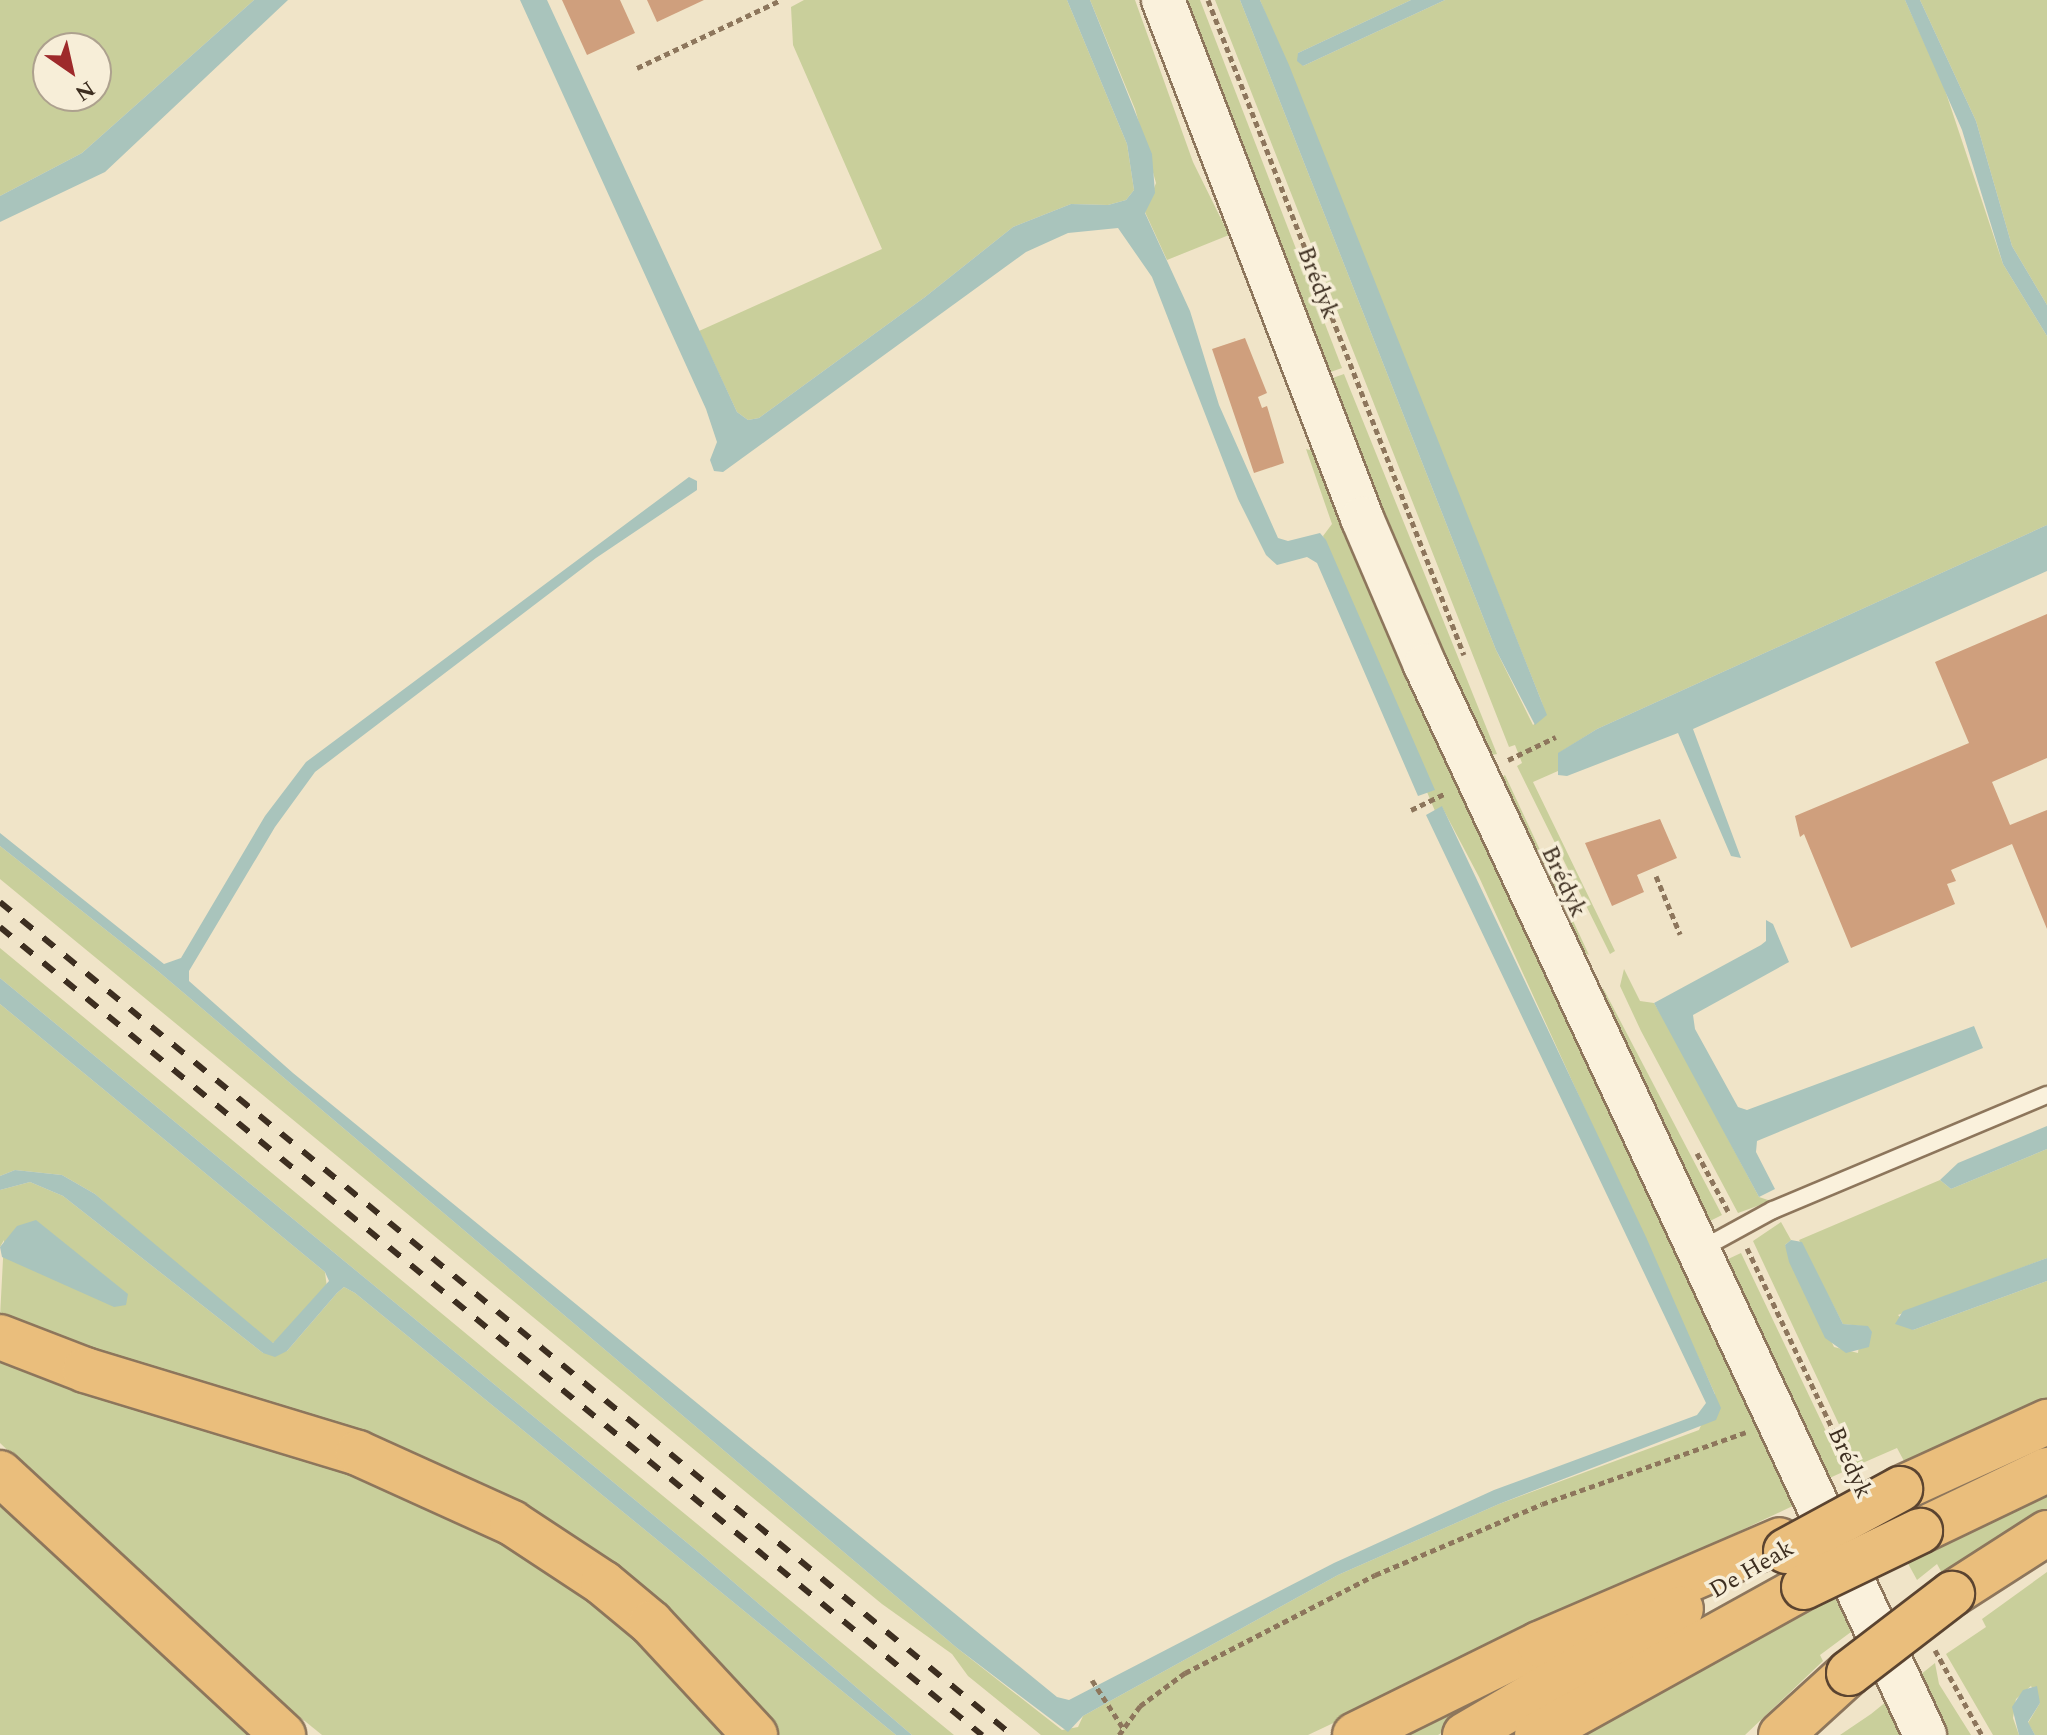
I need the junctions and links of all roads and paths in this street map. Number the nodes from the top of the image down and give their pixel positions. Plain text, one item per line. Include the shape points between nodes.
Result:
1 (781, 0) edge
2 (1163, 0) edge
3 (1208, 0) edge
4 (637, 68) dead end
5 (1466, 661) dead end
6 (1556, 737) dead end
7 (1501, 746) dead end
8 (1519, 755) dead end
9 (1512, 774) dead end
10 (1451, 790) dead end
11 (1411, 810) dead end
12 (1656, 876) dead end
13 (1680, 934) dead end
14 (2047, 1095) edge
15 (1690, 1140) dead end
16 (1738, 1229) junction
17 (1697, 1251) junction
18 (0, 1337) edge
19 (1779, 1421) junction
20 (2047, 1422) edge
21 (2047, 1470) edge
22 (0, 1473) edge
23 (1851, 1496) junction
24 (2047, 1533) edge
25 (1790, 1560) junction
26 (1928, 1634) dead end
27 (1093, 1683) dead end
28 (1123, 1728) junction
29 (283, 1735) edge
30 (755, 1735) edge
31 (1119, 1735) edge
32 (1355, 1735) edge
33 (1465, 1735) edge
34 (1537, 1735) edge
35 (1781, 1735) edge
36 (1925, 1735) edge
37 (1982, 1735) edge

1 - 4 path
2 - 17 street, Brédyk via 1373,544
3 - 5 path, Brédyk
6 - 8 path
7 - 9 path
10 - 11 path
12 - 13 path
14 - 16 lane
15 - 16 path, Brédyk
16 - 17 lane
16 - 23 path, Brédyk
17 - 19 street, Brédyk
18 - 30 highway via 85,1370 358,1453 499,1516 560,1553 651,1623
19 - 28 path via 1542,1504 1375,1575 1185,1673 1140,1706
19 - 36 street, Brédyk
20 - 23 highway, bridge via 1900,1489
21 - 25 highway, De Heak, bridge via 1920,1531
22 - 29 highway
23 - 25 highway, bridge
24 - 35 highway, bridge via 1952,1594 1849,1673
25 - 32 highway via 1539,1644
25 - 33 highway, De Heak
25 - 34 highway, De Heak
26 - 37 path
27 - 28 path
28 - 31 path

